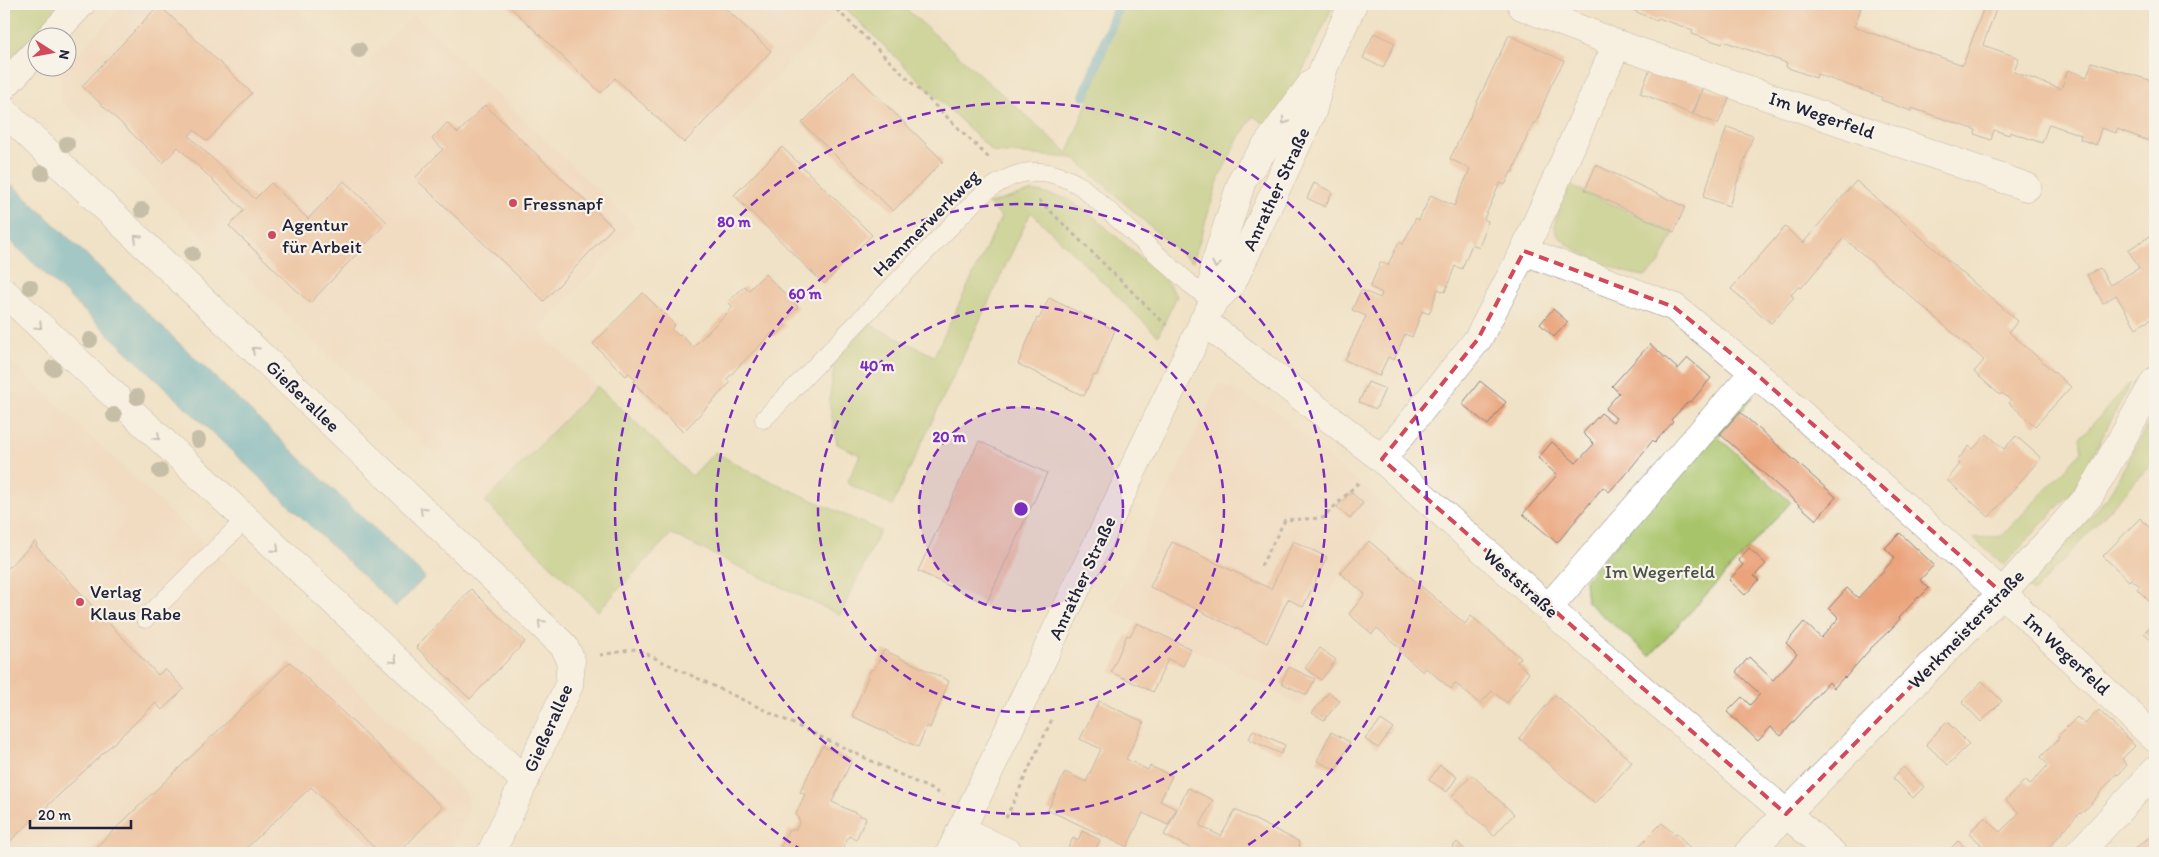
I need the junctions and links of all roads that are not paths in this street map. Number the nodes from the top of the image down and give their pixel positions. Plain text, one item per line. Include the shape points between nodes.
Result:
1 (80, 4) edge
2 (1352, 4) edge
3 (1522, 6) dead end
4 (58, 28) edge
5 (1617, 44) junction
6 (28, 61) edge
7 (4, 86) edge
8 (4, 111) edge
9 (2027, 187) dead end
10 (1524, 251) junction
11 (4, 292) edge
12 (1208, 312) junction
13 (1754, 372) junction
14 (2155, 381) edge
15 (764, 419) dead end
16 (1382, 460) junction
17 (245, 520) junction
18 (2002, 593) junction
19 (1548, 608) junction
20 (145, 619) dead end
21 (2155, 738) edge
22 (2155, 771) edge
23 (525, 781) junction
24 (1786, 814) junction
25 (956, 841) edge
26 (491, 853) edge
27 (1009, 853) edge
28 (1748, 853) edge
29 (1832, 853) edge
30 (2079, 853) edge

1 - 4 street
2 - 12 street, Anrather Straße via 1324,67 1312,112 1232,283
3 - 5 street, Im Wegerfeld
5 - 9 street, Im Wegerfeld
5 - 10 street
6 - 7 street
23 -> 8 street, Gießerallee via 569,686 571,660 559,640
10 - 13 street, Im Wegerfeld via 1674,307
10 - 16 street via 1478,339
11 -> 17 street, Gießerallee
12 - 15 lane, Hammerwerkweg via 1190,284 1082,187 1054,173 1024,172 998,182 978,198
12 - 16 street, Weststraße
12 - 25 street, Anrather Straße
13 - 18 street, Im Wegerfeld
13 - 19 street
14 - 18 street, Werkmeisterstraße via 2090,495
16 - 19 street, Weststraße
17 - 20 lane
17 -> 23 street, Gießerallee
18 - 21 street, Im Wegerfeld
18 - 24 street, Werkmeisterstraße
19 - 24 street, Weststraße
22 - 30 street
23 - 26 street
24 - 28 street, Werkmeisterstraße
24 - 29 street, Weststraße
25 - 27 street

